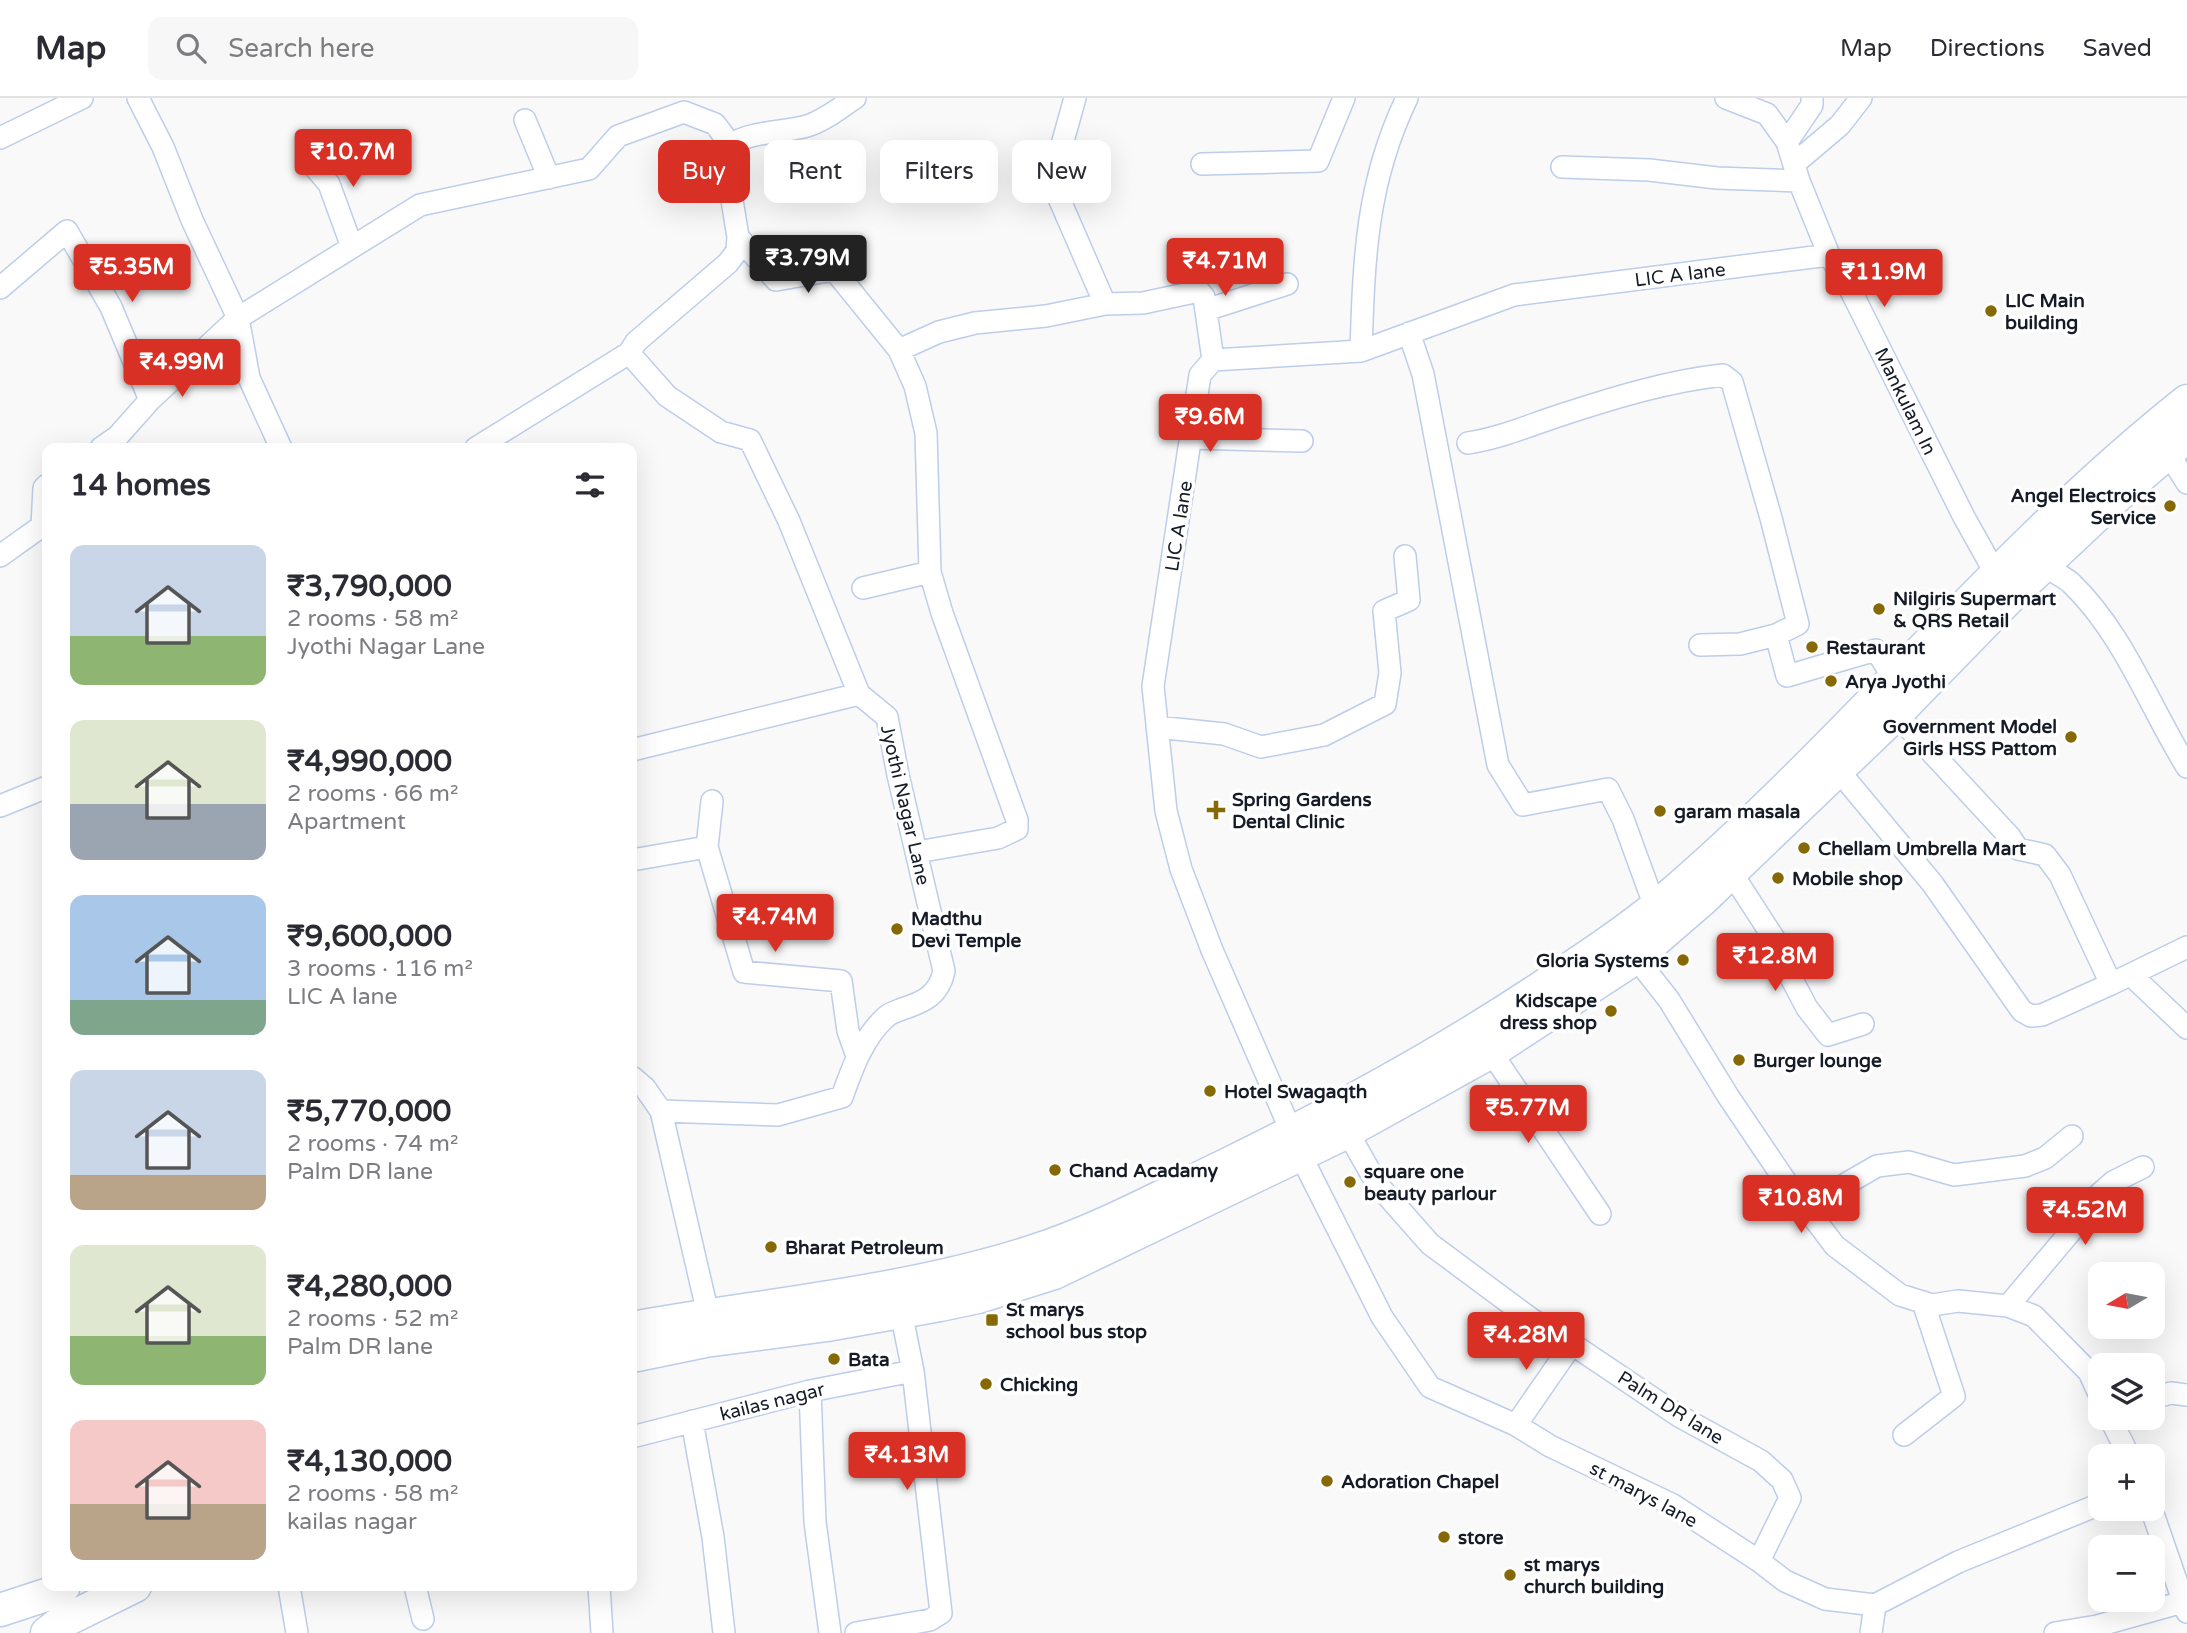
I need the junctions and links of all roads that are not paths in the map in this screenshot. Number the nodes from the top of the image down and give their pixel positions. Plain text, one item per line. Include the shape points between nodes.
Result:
1 (82, 98) edge
2 (138, 98) edge
3 (855, 98) edge
4 (1075, 98) edge
5 (1344, 98) edge
6 (1408, 98) edge
7 (1726, 98) edge
8 (1812, 98) edge
9 (1861, 98) edge
10 (525, 120) dead end
11 (0, 138) edge
12 (727, 140) edge
13 (740, 140) edge
14 (1787, 142) junction
15 (307, 158) dead end
16 (1202, 164) dead end
17 (1562, 167) dead end
18 (1797, 172) junction
19 (549, 178) junction
20 (732, 203) edge
21 (738, 237) junction
22 (352, 247) junction
23 (1829, 255) junction
24 (1287, 284) dead end
25 (0, 288) edge
26 (1105, 304) junction
27 (1206, 310) junction
28 (238, 318) junction
29 (1409, 333) junction
30 (899, 350) junction
31 (1361, 351) junction
32 (629, 353) junction
33 (1213, 360) junction
34 (150, 400) junction
35 (2187, 401) edge
36 (1191, 438) junction
37 (1302, 441) dead end
38 (108, 443) edge
39 (279, 443) edge
40 (485, 443) edge
41 (1468, 443) dead end
42 (2177, 444) edge
43 (2187, 483) edge
44 (42, 526) edge
45 (0, 556) edge
46 (1405, 556) dead end
47 (2043, 566) junction
48 (930, 572) junction
49 (2002, 587) junction
50 (863, 588) dead end
51 (1776, 635) junction
52 (1700, 645) dead end
53 (1894, 679) junction
54 (859, 694) junction
55 (1896, 714) junction
56 (1157, 727) junction
57 (637, 749) edge
58 (2187, 767) edge
59 (1838, 770) junction
60 (42, 789) edge
61 (712, 801) dead end
62 (0, 806) edge
63 (706, 847) junction
64 (917, 852) junction
65 (637, 859) edge
66 (1731, 872) junction
67 (1655, 907) junction
68 (1627, 947) junction
69 (2187, 947) edge
70 (2131, 975) junction
71 (2111, 984) junction
72 (1863, 1024) dead end
73 (2187, 1028) edge
74 (1492, 1052) junction
75 (857, 1056) junction
76 (637, 1081) edge
77 (661, 1111) junction
78 (1347, 1131) junction
79 (2072, 1136) dead end
80 (1296, 1143) junction
81 (2143, 1167) dead end
82 (1806, 1207) junction
83 (1600, 1214) dead end
84 (975, 1282) junction
85 (1923, 1302) junction
86 (2008, 1306) junction
87 (901, 1312) junction
88 (708, 1314) junction
89 (637, 1327) edge
90 (1572, 1344) junction
91 (637, 1355) edge
92 (2088, 1370) edge
93 (913, 1371) junction
94 (810, 1391) junction
95 (2165, 1395) edge
96 (2187, 1395) edge
97 (692, 1421) junction
98 (1516, 1425) junction
99 (1904, 1435) dead end
100 (637, 1436) edge
101 (2088, 1509) edge
102 (2155, 1521) edge
103 (1759, 1561) junction
104 (118, 1591) edge
105 (290, 1591) edge
106 (416, 1591) edge
107 (599, 1591) edge
108 (1875, 1605) junction
109 (2185, 1607) edge
110 (55, 1609) edge
111 (0, 1610) edge
112 (423, 1619) dead end
113 (297, 1633) edge
114 (602, 1633) edge
115 (724, 1633) edge
116 (830, 1633) edge
117 (856, 1633) edge
118 (1871, 1633) edge
119 (2055, 1633) edge

1 - 11 street
2 - 28 street
3 - 13 street via 810,126
4 - 26 street via 1058,159 1058,196
5 - 16 street via 1318,161
6 - 31 street via 1392,131 1372,198 1363,264
7 - 14 street, Mankulam ln via 1767,114
8 - 14 street
9 - 18 street
10 - 19 street
12 - 19 street via 715,124 684,112 618,136 589,169
14 - 18 street, Mankulam ln
15 - 22 street via 330,184
17 - 18 street via 1717,178
18 - 23 street, Mankulam ln
19 - 22 street via 419,205
20 - 21 street
21 - 30 street via 776,280 834,270
21 - 32 street via 737,251 728,263
22 - 28 street
23 - 29 street, LIC A lane via 1514,295
23 - 49 street, Mankulam ln
24 - 27 street
25 - 34 street via 67,232 111,307
26 - 27 street via 1143,303 1199,291
26 - 30 street via 975,323 939,332
27 - 33 street
28 - 34 street
28 - 39 street via 249,378
29 - 31 street, LIC A lane
29 - 67 street via 1423,374 1498,765 1522,805 1608,789
30 - 48 street via 915,386 926,433
31 - 33 street, LIC A lane
32 - 40 street
32 - 54 street, Jyothi Nagar Lane via 667,396 721,432 750,440 789,521
33 - 36 street, LIC A lane via 1200,375
34 - 38 street
35 - 49 main road via 2112,464
36 - 37 street
36 - 56 street, LIC A lane via 1153,686
41 - 51 street via 1689,379 1723,375 1732,382 1798,624
42 - 43 street
42 - 47 main road
44 - 45 street
46 - 56 street via 1409,600 1384,611 1390,673 1385,704 1324,735 1261,747 1224,734
47 - 49 main road
47 - 58 street via 2069,582 2102,619
48 - 50 street
48 - 64 street via 1017,829 998,838
49 - 53 main road
49 - 55 main road
51 - 52 street via 1740,644
51 - 53 street via 1787,676 1876,650
53 - 67 main road via 1750,823
54 - 57 street
54 - 64 street, Jyothi Nagar Lane via 887,717
55 - 59 main road
55 - 71 street via 2018,849 2045,855 2060,875
56 - 80 street, LIC A lane via 1166,811 1181,869
59 - 66 main road
59 - 71 street via 1932,883 2022,1011 2042,1016
60 - 62 street
61 - 63 street
63 - 65 street
63 - 75 street via 744,972 841,981 848,1031
64 - 75 street, Jyothi Nagar Lane via 944,971 941,983 920,1002 888,1014
66 - 68 main road
66 - 72 street via 1795,967 1788,972 1828,1035
67 - 68 main road
68 - 74 main road
68 - 80 main road via 1475,1032
68 - 82 street via 1669,1000 1728,1096
69 - 70 street
70 - 71 street
70 - 73 street
74 - 78 main road
74 - 83 street
75 - 77 street, Jyothi Nagar Lane via 842,1097 830,1101 778,1115
76 - 77 street
77 - 88 street
78 - 80 main road
78 - 90 street, Palm DR lane via 1377,1184 1430,1244
79 - 82 street via 2025,1166 1954,1175 1909,1162 1877,1166
80 - 84 main road via 1036,1250
80 - 98 street, st marys lane via 1382,1317 1430,1387
81 - 86 street via 2113,1182 2087,1205 2072,1230
82 - 85 street via 1835,1246 1900,1295
84 - 87 main road
84 - 88 main road via 896,1287
85 - 86 street
85 - 99 street via 1954,1396
86 - 92 street via 2034,1316
87 - 91 main road
87 - 93 street
88 - 89 main road
90 - 98 street
90 - 103 street, Palm DR lane via 1679,1416 1760,1461 1782,1480 1790,1498
93 - 94 street, kailas nagar
93 - 117 street via 941,1614
94 - 97 street, kailas nagar
94 - 116 street via 815,1522
95 - 96 street
97 - 100 street, kailas nagar
97 - 115 street
98 - 103 street, st marys lane via 1673,1505
101 - 108 street via 1958,1562
102 - 109 street
103 - 108 street, st marys lane via 1785,1581 1825,1599
104 - 110 main road
105 - 113 street
106 - 112 street
107 - 114 street
108 - 118 street
109 - 119 street
110 - 111 main road

